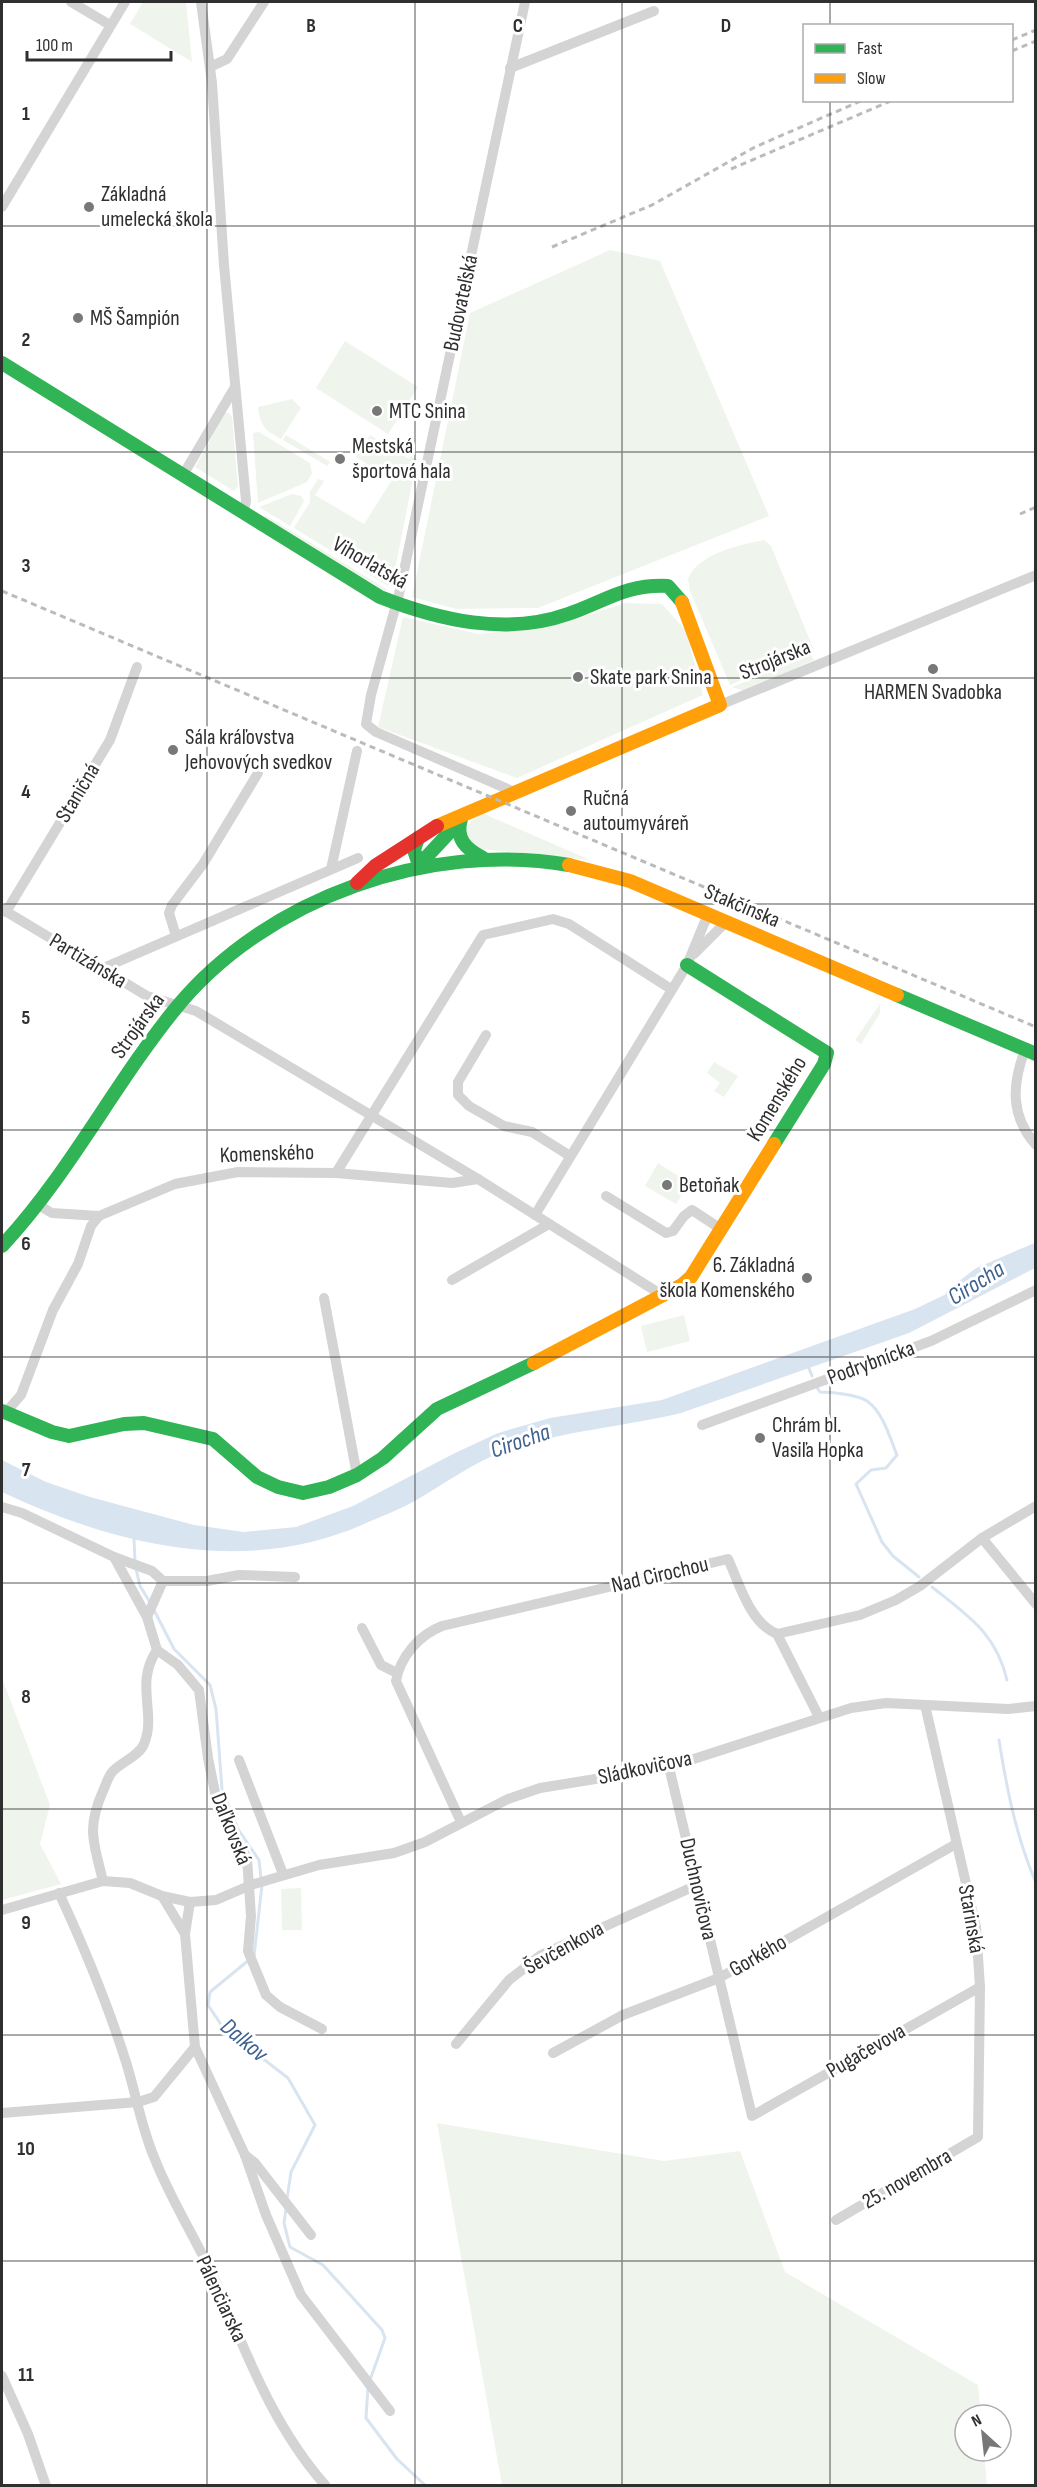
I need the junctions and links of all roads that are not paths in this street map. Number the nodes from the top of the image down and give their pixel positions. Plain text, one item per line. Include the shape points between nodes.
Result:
1 (71, 2) edge
2 (125, 2) edge
3 (201, 2) edge
4 (264, 2) edge
5 (525, 2) edge
6 (654, 11) dead end
7 (110, 25) junction
8 (210, 67) junction
9 (510, 68) junction
10 (2, 207) edge
11 (2, 363) edge
12 (236, 387) junction
13 (183, 475) junction
14 (244, 511) junction
15 (1035, 576) edge
16 (396, 604) junction
17 (137, 667) dead end
18 (720, 705) junction
19 (357, 751) dead end
20 (258, 773) dead end
21 (517, 793) junction
22 (462, 818) junction
23 (418, 838) junction
24 (358, 858) dead end
25 (483, 858) junction
26 (419, 865) junction
27 (331, 869) junction
28 (357, 883) junction
29 (4, 910) edge
30 (708, 914) junction
31 (726, 922) junction
32 (177, 936) junction
33 (689, 961) junction
34 (101, 969) junction
35 (671, 989) junction
36 (178, 1006) junction
37 (486, 1035) dead end
38 (1030, 1052) edge
39 (372, 1118) junction
40 (1035, 1145) edge
41 (570, 1156) junction
42 (336, 1173) junction
43 (478, 1179) junction
44 (606, 1196) dead end
45 (38, 1205) junction
46 (535, 1215) junction
47 (99, 1216) junction
48 (549, 1224) junction
49 (721, 1229) junction
50 (2, 1246) edge
51 (452, 1280) dead end
52 (1035, 1290) edge
53 (655, 1295) junction
54 (324, 1298) dead end
55 (4, 1412) edge
56 (702, 1425) dead end
57 (357, 1475) junction
58 (1035, 1506) edge
59 (2, 1508) edge
60 (982, 1538) junction
61 (114, 1557) junction
62 (295, 1577) dead end
63 (164, 1581) junction
64 (1035, 1604) edge
65 (148, 1615) junction
66 (362, 1628) dead end
67 (777, 1634) junction
68 (157, 1650) junction
69 (397, 1673) junction
70 (925, 1705) junction
71 (1035, 1706) edge
72 (819, 1717) junction
73 (239, 1760) dead end
74 (669, 1767) junction
75 (461, 1821) junction
76 (956, 1844) junction
77 (283, 1874) junction
78 (103, 1881) junction
79 (257, 1883) junction
80 (697, 1885) junction
81 (59, 1893) junction
82 (162, 1896) junction
83 (190, 1902) junction
84 (2, 1910) edge
85 (185, 1934) junction
86 (719, 1978) junction
87 (980, 1987) junction
88 (322, 2029) dead end
89 (456, 2044) dead end
90 (195, 2047) junction
91 (554, 2053) dead end
92 (138, 2102) junction
93 (2, 2113) edge
94 (752, 2116) joint
95 (978, 2137) joint
96 (244, 2155) junction
97 (836, 2220) dead end
98 (311, 2235) dead end
99 (2, 2376) edge
100 (390, 2411) dead end
101 (46, 2486) edge
102 (326, 2486) edge

1 - 7 street
2 - 7 street
3 - 8 street
4 - 8 street via 227,59
5 - 9 street, Budovateľská
6 - 9 street
7 - 10 street
8 - 12 street
9 - 16 street, Budovateľská
11 - 13 main road, Vihorlatská
12 - 13 street
12 - 14 street
13 - 14 main road, Vihorlatská
14 - 16 main road, Vihorlatská
15 - 18 street, Strojárska
16 - 18 main road, Vihorlatská via 447,619 519,624 559,617 643,585 668,586 684,604
16 - 21 street, Budovateľská via 366,724 376,732
17 - 29 street, Staničná via 110,740
18 - 21 main road, Strojárska
19 - 27 street
20 - 32 street via 203,864 172,905 169,913
21 - 22 main road, Strojárska
22 - 23 main road, Strojárska via 426,831
22 - 25 main road via 462,843
22 - 26 main road, Strojárska
23 - 26 main road via 414,850
23 - 28 main road, Strojárska
24 - 27 street
25 - 26 main road, Stakčínska
25 - 30 main road, Stakčínska via 533,858 578,864
26 - 28 main road, Strojárska
27 - 32 street
28 - 36 main road, Strojárska via 317,900 243,946
29 - 34 street, Partizánska
30 - 31 main road, Stakčínska
30 - 33 street
31 - 33 street
31 - 38 main road, Stakčínska
32 - 34 street
33 - 35 street
33 - 49 main road, Komenského via 827,1053 824,1064
34 - 36 street, Partizánska via 147,996
35 - 39 street, Komenského via 569,924 552,919 483,935
35 - 41 street
36 - 39 street via 196,1011
36 - 45 main road, Strojárska
37 - 41 street via 458,1082 458,1095 504,1126 532,1132
38 - 40 street via 1015,1081 1016,1110
39 - 42 street, Komenského
39 - 43 street
41 - 46 street
42 - 43 street, Komenského via 452,1183
42 - 47 street, Komenského via 238,1172 174,1184
43 - 46 street
44 - 49 street via 666,1233 674,1231 692,1210
45 - 47 street, Komenského via 52,1213
45 - 50 main road, Strojárska
46 - 48 street
47 - 55 street, Komenského via 54,1310 21,1395
48 - 51 street
48 - 53 street
49 - 53 main road, Komenského via 691,1277
52 - 56 street, Podrybnícka via 931,1341
53 - 57 main road, Komenského via 563,1347 437,1409 383,1458
54 - 57 street
55 - 57 main road, Komenského via 69,1436 144,1423 213,1439 256,1478 303,1492 329,1487
58 - 60 street
59 - 61 street via 22,1513
60 - 64 street
60 - 67 street via 896,1600 860,1616
61 - 63 street via 152,1570
61 - 65 street
62 - 63 street via 239,1575 207,1581
63 - 65 street
65 - 68 street
66 - 69 street via 381,1665
67 - 69 street, Nad Cirochou via 767,1630 751,1610 728,1559 442,1626 428,1631 398,1664
67 - 72 street
68 - 78 street via 148,1662 145,1683 144,1747 111,1772 94,1812 92,1834
68 - 79 street, Daľkovská via 178,1665 199,1690 217,1802
69 - 75 street via 404,1703
70 - 71 street, Sládkovičova via 1008,1709
70 - 72 street, Sládkovičova via 886,1703
70 - 76 street, Starinská
72 - 74 street, Sládkovičova
73 - 77 street
74 - 75 street, Sládkovičova via 540,1788
74 - 80 street, Duchnovičova
75 - 77 street, Sládkovičova via 425,1842 394,1853 319,1864
76 - 86 street, Gorkého
76 - 87 street, Starinská via 976,1927
77 - 79 street, Sládkovičova
78 - 81 street, Sládkovičova
78 - 82 street, Sládkovičova via 130,1883
79 - 83 street, Sládkovičova via 216,1900
79 - 88 street, Daľkovská via 251,1958 266,1995
80 - 86 street, Duchnovičova
80 - 89 street, Ševčenkova via 541,1955 509,1980
81 - 84 street, Sládkovičova
81 - 92 street, Pálenčiarska via 106,2007
82 - 83 street, Sládkovičova
82 - 85 street
83 - 85 street
85 - 90 street
86 - 91 street, Gorkého via 623,2015
86 - 94 street, Duchnovičova
87 - 94 street, Pugačevova
87 - 95 street, Starinská
90 - 92 street via 154,2097
90 - 96 street
92 - 93 street
92 - 102 street, Pálenčiarska via 141,2122 167,2191 211,2271 250,2362 298,2451
95 - 97 street, 25. novembra
96 - 98 street via 255,2163
96 - 100 street via 301,2295
99 - 101 street

